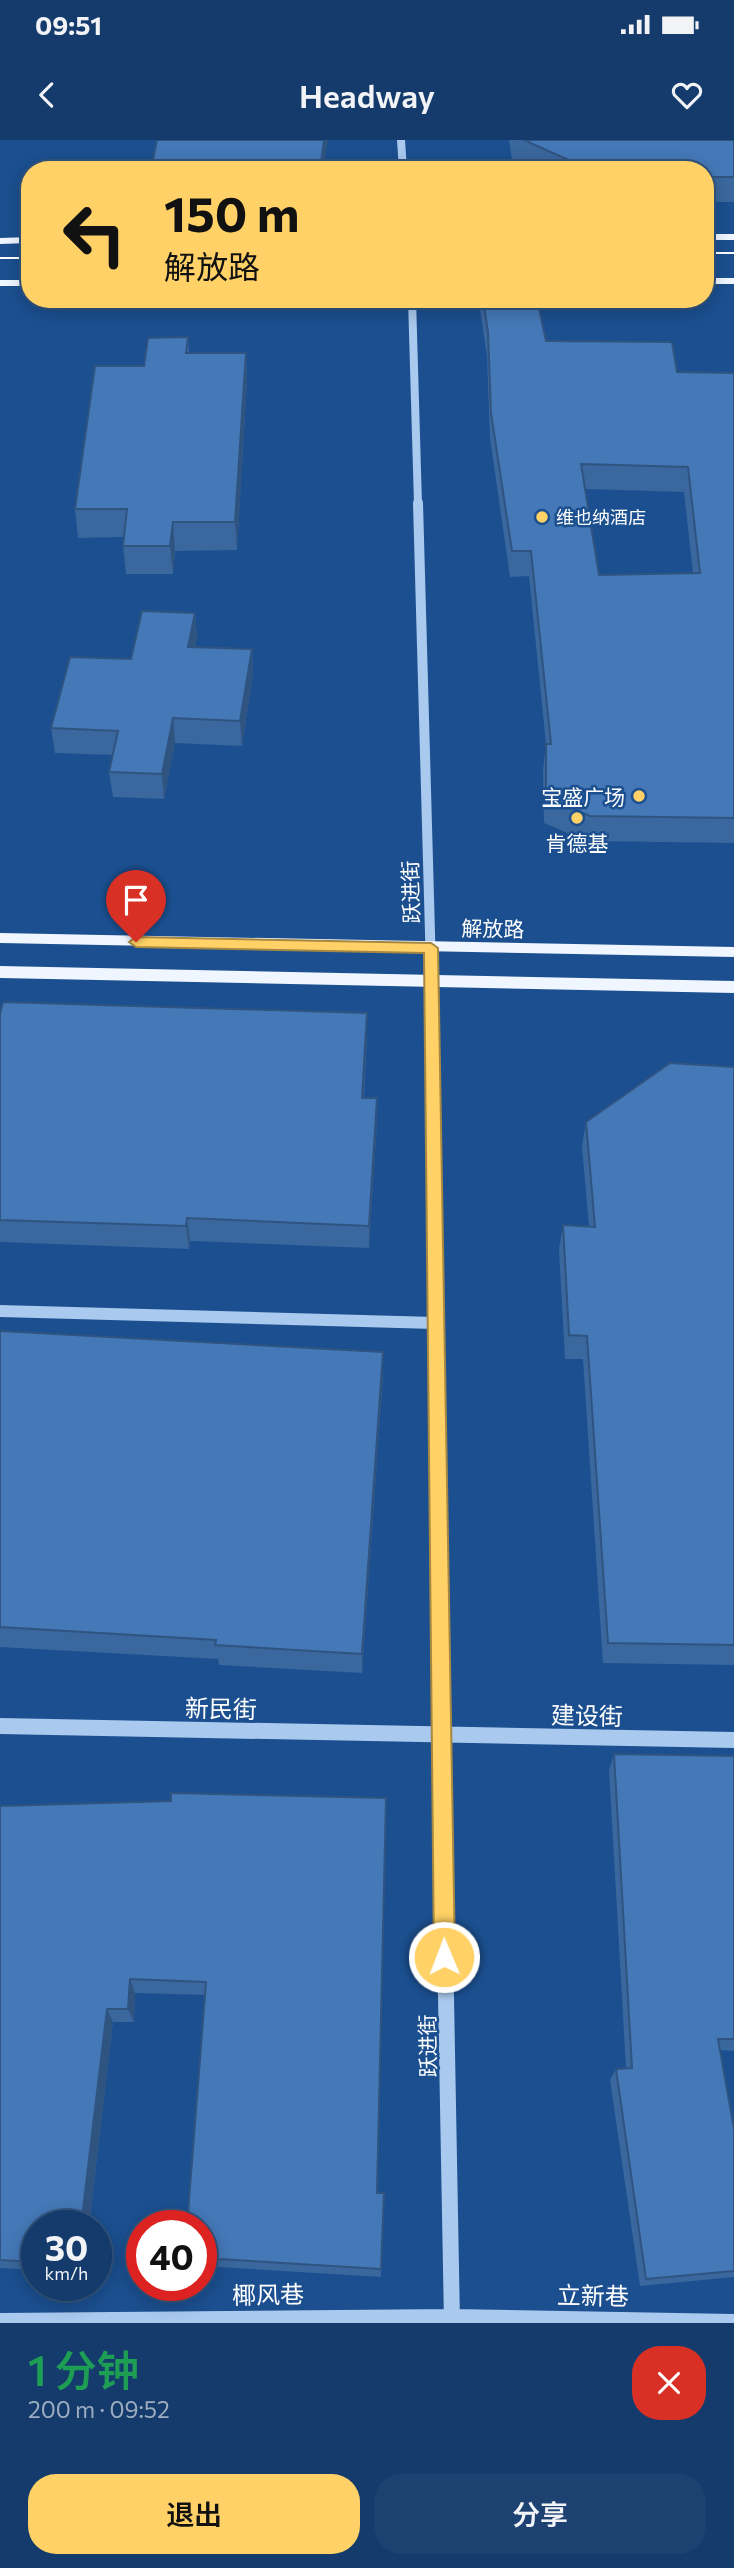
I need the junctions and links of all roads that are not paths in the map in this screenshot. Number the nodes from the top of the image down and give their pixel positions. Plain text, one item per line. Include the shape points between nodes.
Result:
1 (401, 140) edge
2 (402, 161) edge
3 (714, 237) edge
4 (734, 237) edge
5 (21, 240) edge
6 (0, 241) edge
7 (714, 281) edge
8 (734, 281) edge
9 (0, 283) edge
10 (21, 283) edge
11 (412, 308) edge
12 (0, 938) edge
13 (431, 948) junction
14 (734, 952) edge
15 (0, 972) edge
16 (432, 981) junction
17 (734, 987) edge
18 (0, 1311) edge
19 (435, 1324) junction
20 (0, 1726) edge
21 (440, 1735) junction
22 (734, 1740) edge
23 (452, 2320) edge
24 (0, 2321) edge
25 (734, 2322) edge

1 - 2 street
3 - 4 main road
5 - 6 main road
7 - 8 main road
9 - 10 main road
11 - 13 street, 跃进街
12 - 13 main road, 解放路
13 - 14 main road, 解放路
13 - 16 street, 跃进街
15 - 16 main road
16 - 17 main road
16 - 19 street, 跃进街
18 - 19 street
19 - 21 street, 跃进街
20 - 21 street, 新民街
21 - 22 street, 建设街
21 - 23 street, 跃进街
23 - 24 street, 椰风巷
23 - 25 street, 立新巷

